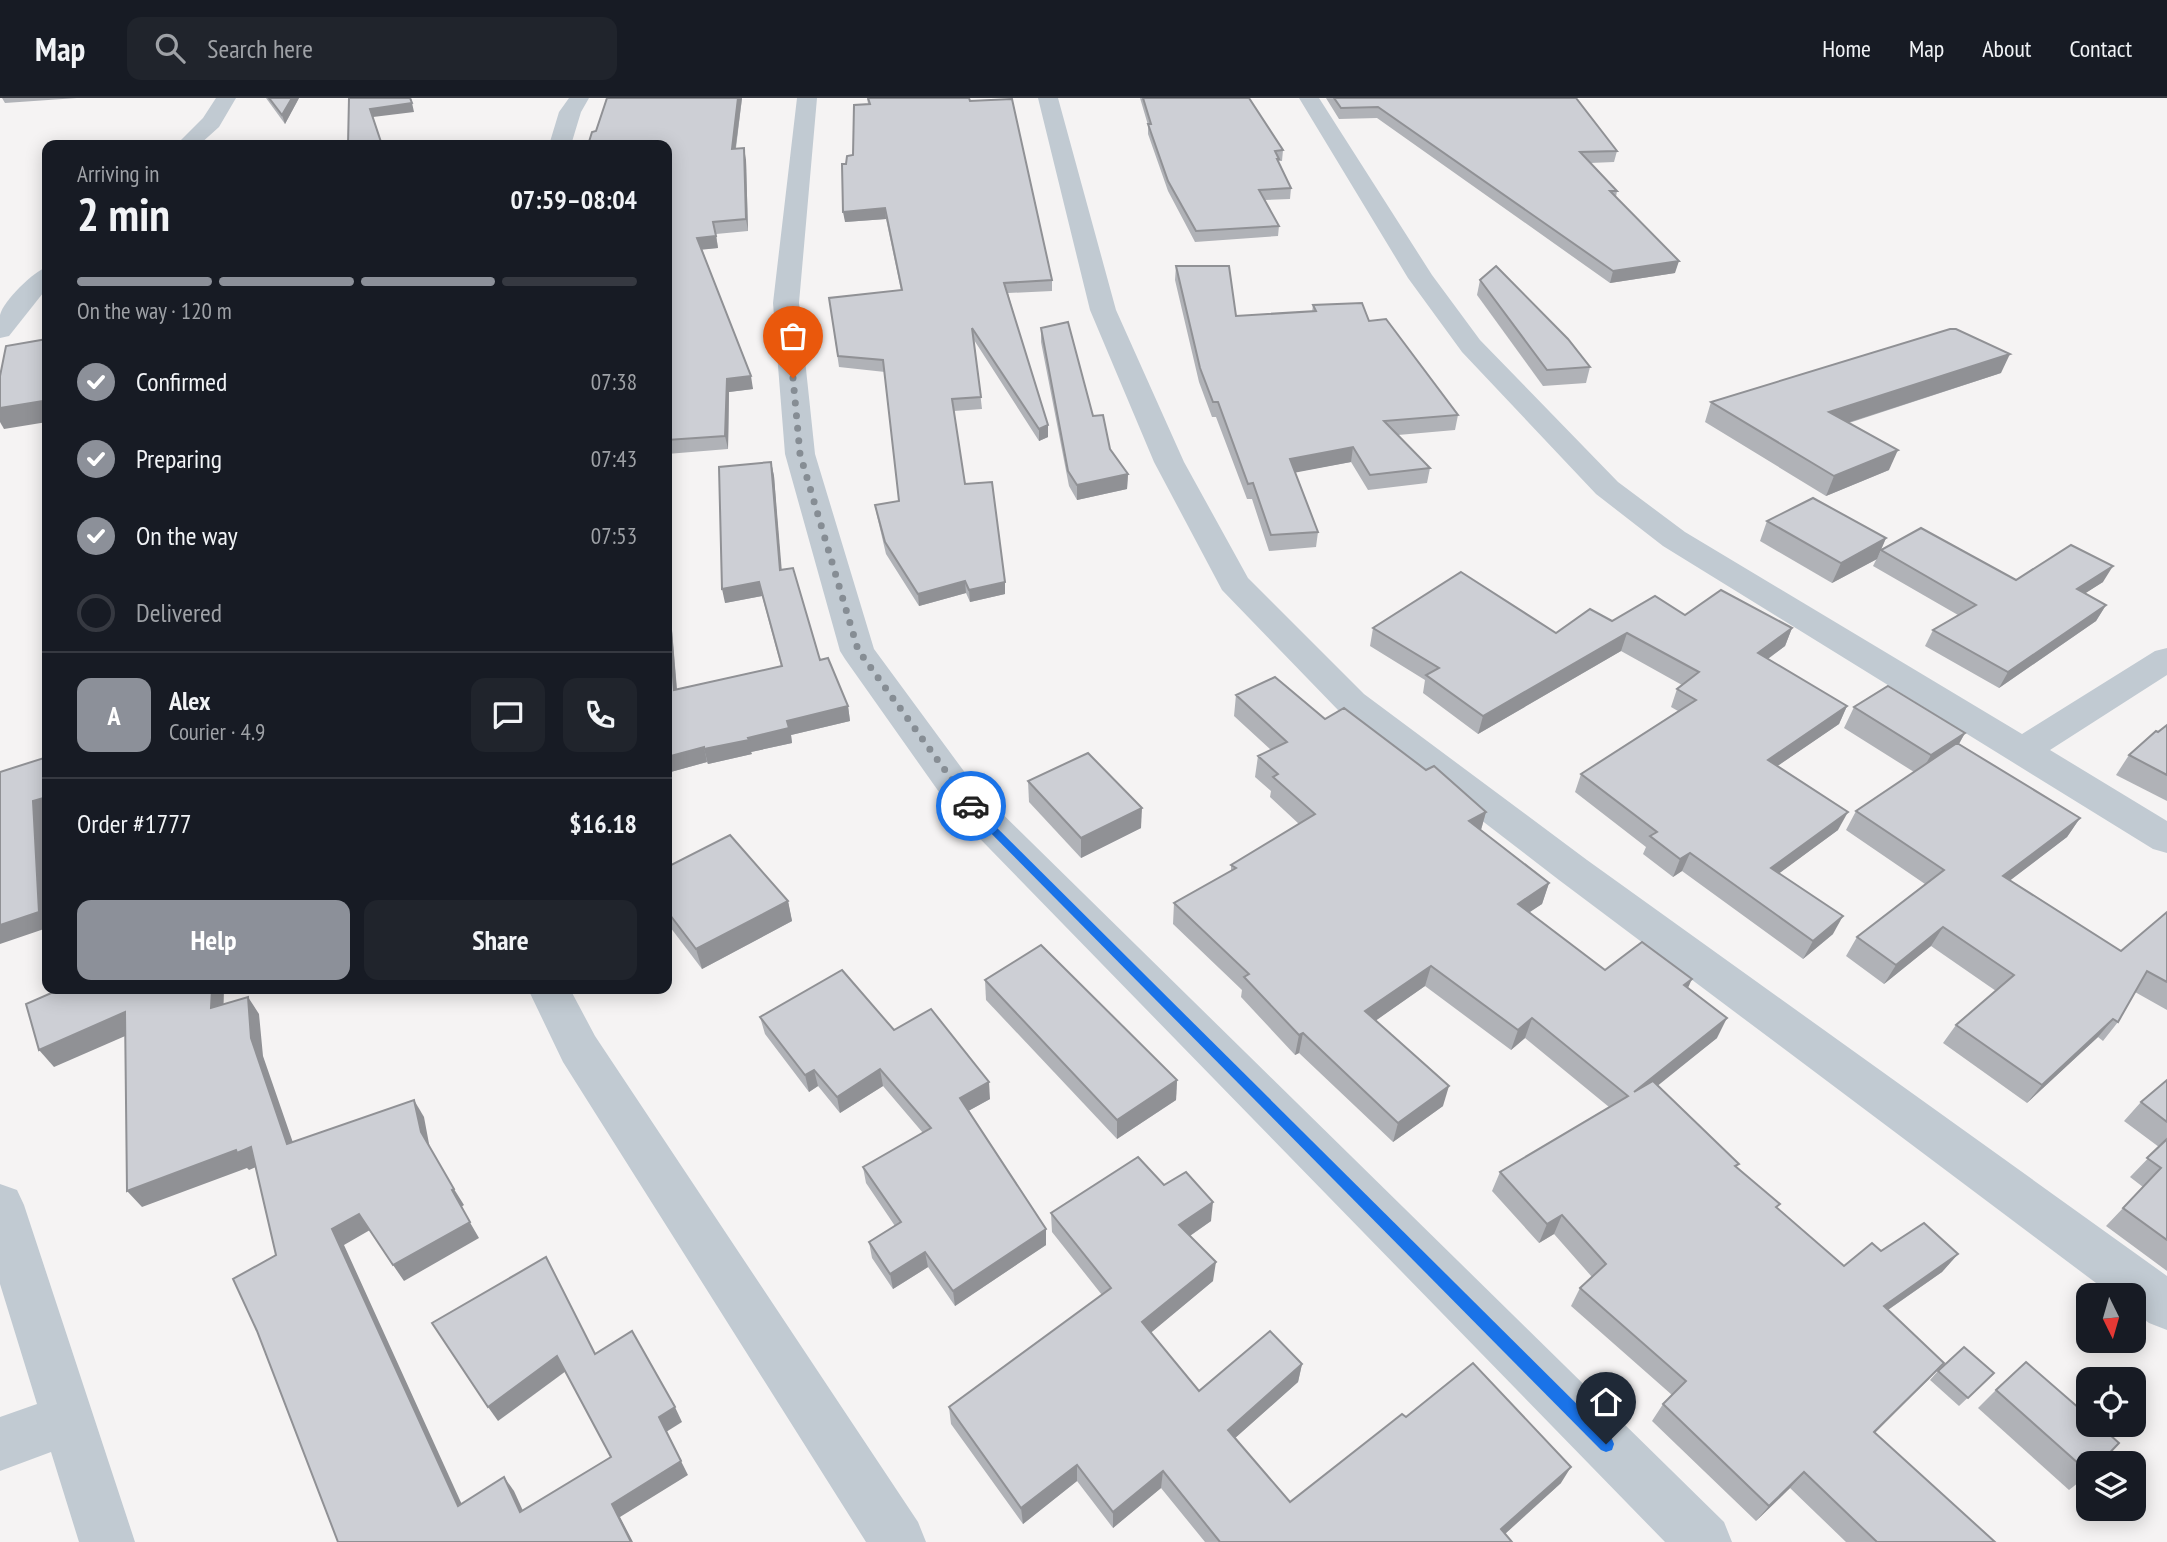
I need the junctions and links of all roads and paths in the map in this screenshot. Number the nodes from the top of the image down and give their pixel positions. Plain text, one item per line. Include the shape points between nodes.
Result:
1 (226, 98) edge
2 (579, 98) edge
3 (807, 98) edge
4 (1048, 98) edge
5 (1308, 98) edge
6 (192, 140) edge
7 (562, 140) edge
8 (42, 280) edge
9 (0, 330) edge
10 (2167, 659) edge
11 (2022, 751) junction
12 (2167, 839) edge
13 (552, 994) edge
14 (0, 1205) edge
15 (2167, 1306) edge
16 (68, 1419) junction
17 (0, 1444) edge
18 (107, 1542) edge
19 (898, 1542) edge
20 (1704, 1542) edge

1 - 6 street
2 - 7 street
3 - 20 street via 786,303 800,454 858,650 964,799
4 - 15 street via 1103,310 1169,462 1234,583 1351,702
5 - 11 street via 1421,278 1471,346 1606,488 1674,539
8 - 9 street
10 - 11 street
11 - 12 street
13 - 19 street via 579,1049
14 - 16 street
16 - 17 street
16 - 18 street

